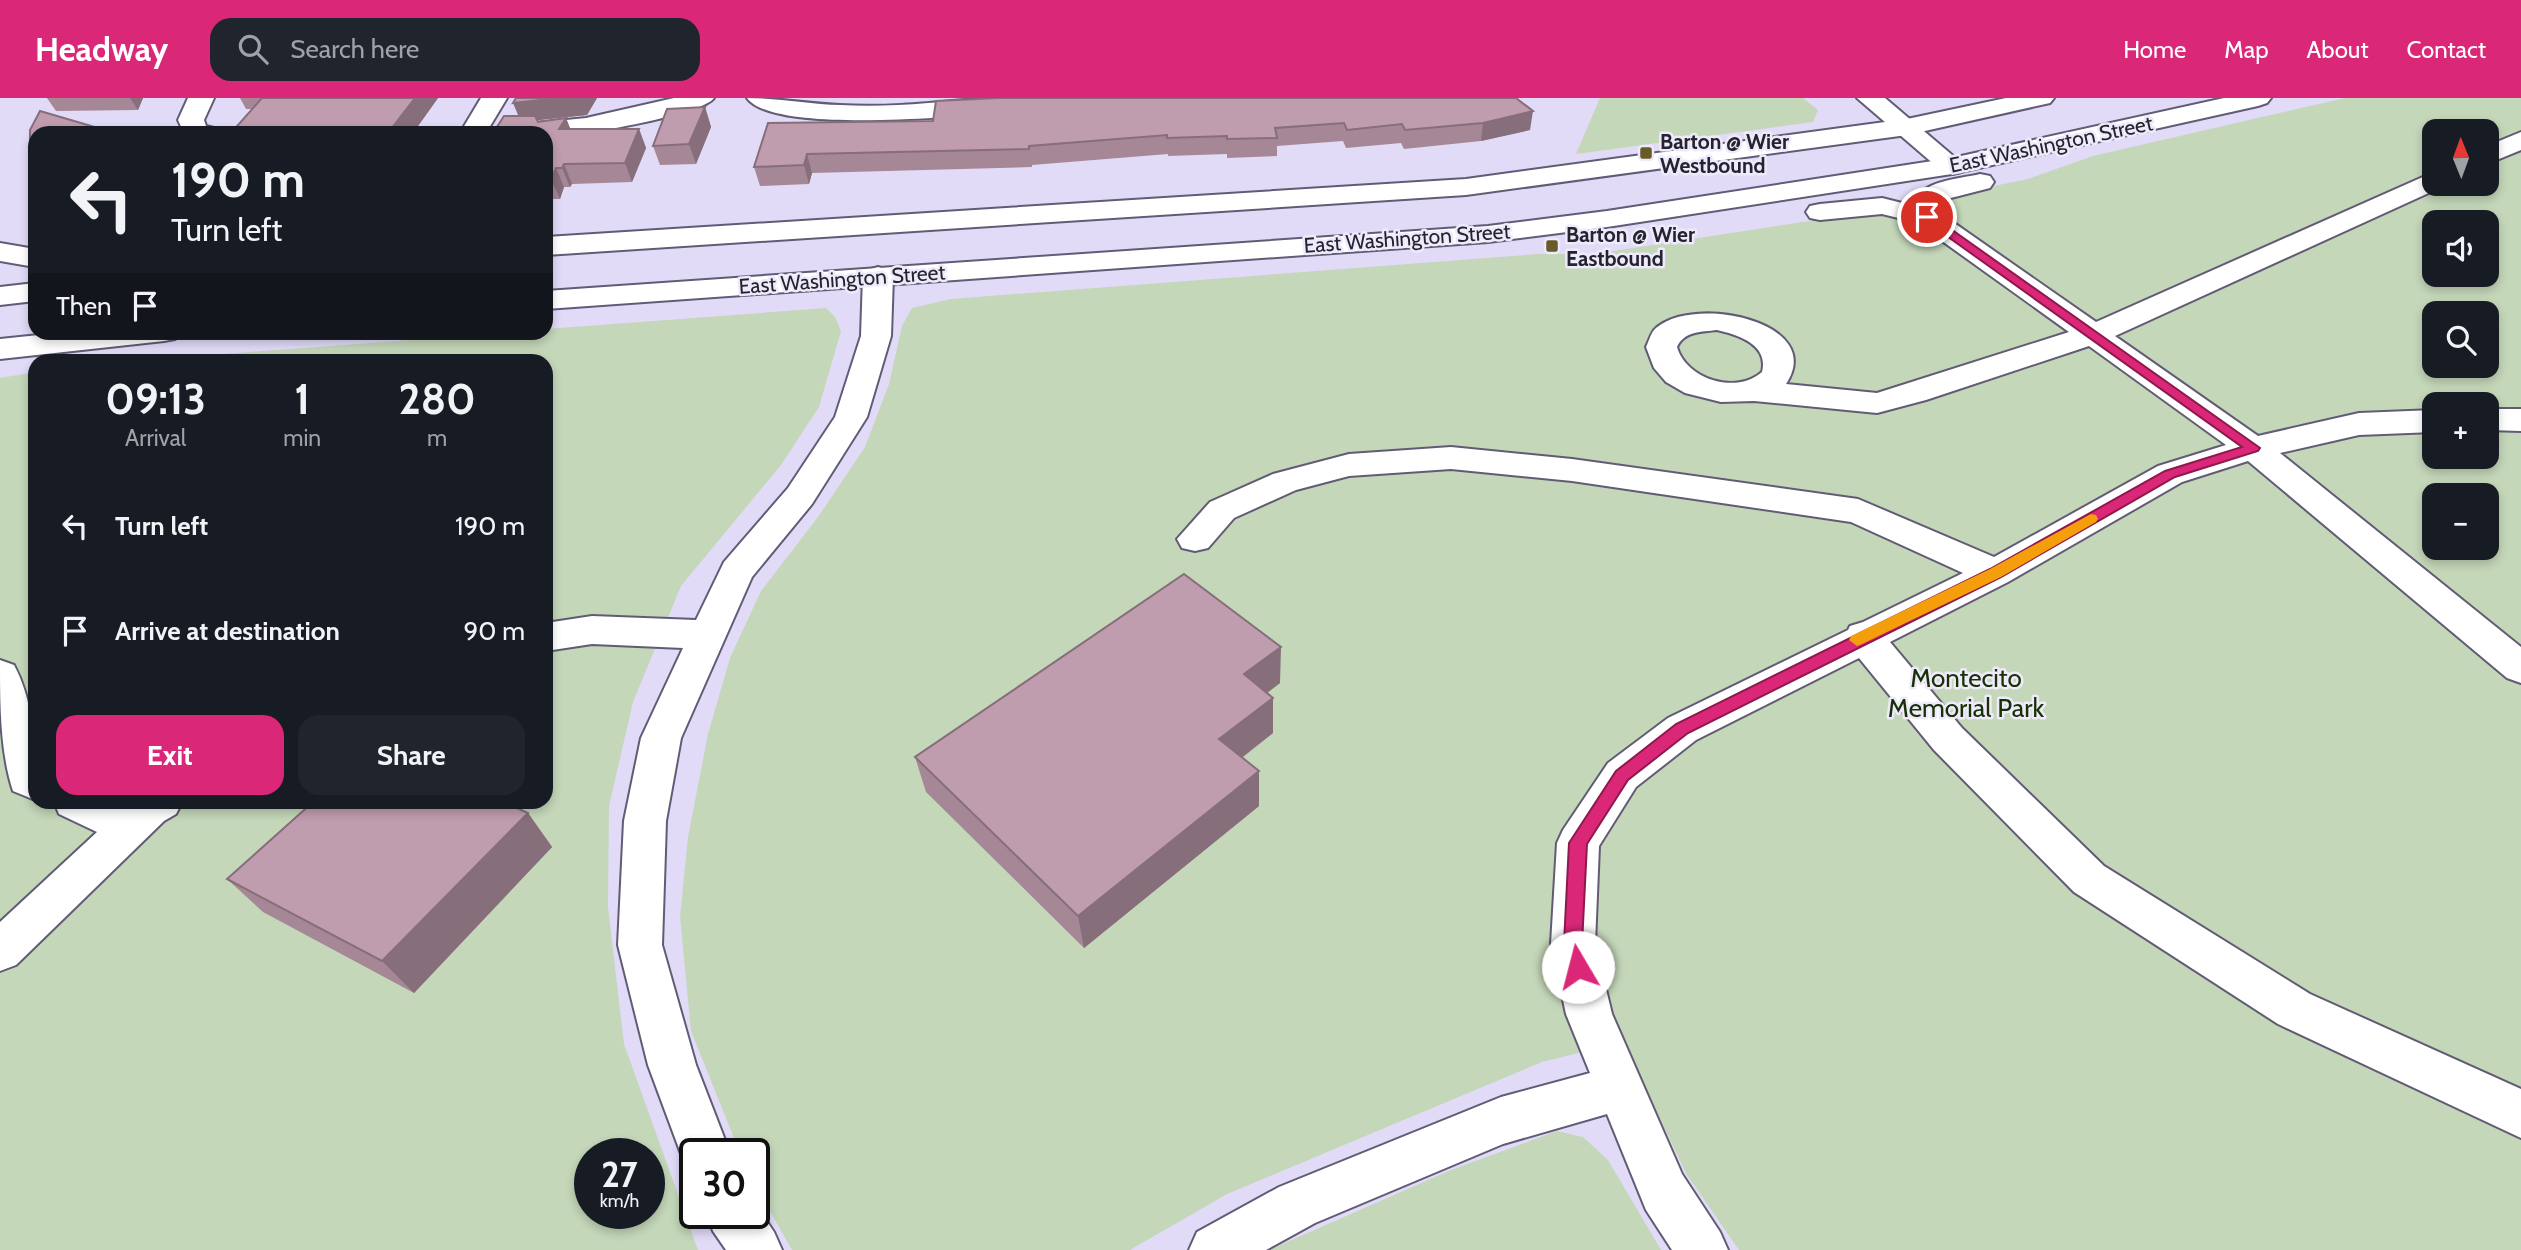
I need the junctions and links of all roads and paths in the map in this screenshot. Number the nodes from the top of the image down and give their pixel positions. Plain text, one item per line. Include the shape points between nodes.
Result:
1 (201, 98) edge
2 (494, 98) edge
3 (701, 98) edge
4 (760, 98) edge
5 (1870, 98) edge
6 (2041, 98) edge
7 (2258, 98) edge
8 (1017, 105) edge
9 (194, 126) edge
10 (478, 126) edge
11 (1907, 127) junction
12 (553, 131) edge
13 (2521, 140) edge
14 (2055, 143) junction
15 (2499, 150) edge
16 (1952, 166) junction
17 (2422, 185) edge
18 (1258, 201) junction
19 (1927, 217) junction
20 (1587, 221) junction
21 (553, 246) edge
22 (0, 251) edge
23 (28, 257) edge
24 (878, 276) junction
25 (28, 293) edge
26 (0, 296) edge
27 (553, 299) edge
28 (2092, 335) junction
29 (87, 340) edge
30 (0, 349) edge
31 (1755, 391) dead end
32 (2499, 420) edge
33 (2521, 420) edge
34 (2422, 421) edge
35 (2253, 448) junction
36 (1195, 539) dead end
37 (1995, 573) junction
38 (707, 635) junction
39 (553, 636) edge
40 (1863, 636) junction
41 (2521, 668) edge
42 (0, 674) edge
43 (28, 780) edge
44 (112, 809) edge
45 (145, 815) edge
46 (0, 951) edge
47 (1621, 1087) junction
48 (2521, 1114) edge
49 (699, 1138) edge
50 (742, 1229) edge
51 (756, 1250) edge
52 (1215, 1250) edge
53 (1702, 1250) edge

1 - 9 street via 191,120
2 - 10 street
3 - 12 street
4 - 8 street via 793,107 870,113
5 - 11 street
6 - 11 street, East Washington Street
7 - 14 street, East Washington Street
11 - 16 street
11 - 18 street, East Washington Street via 1479,185
13 - 15 street
14 - 16 street, East Washington Street
14 - 19 street via 2065,153 2047,163 1933,194
16 - 20 street, East Washington Street
17 - 28 street
18 - 21 street, East Washington Street
18 - 24 street via 1241,222 1229,227 929,252
19 - 20 street via 1869,206 1629,238 1600,233
19 - 28 street
20 - 24 street, East Washington Street via 1488,234
22 - 23 street
24 - 27 street, East Washington Street
24 - 38 street via 876,336 851,417 800,496 737,570
25 - 26 street
28 - 31 street via 1877,403
28 - 35 street
29 - 30 street
32 - 33 street
34 - 35 street via 2359,424
35 - 37 street via 2170,474
35 - 41 street
36 - 37 street via 1222,510 1285,482 1349,465 1451,458 1572,470 1858,511
37 - 40 street
38 - 39 street via 592,630
38 - 49 street via 661,738 645,821 640,945 672,1065
40 - 47 street via 1682,729 1622,775 1578,843 1573,944 1589,1014
40 - 48 street via 1948,739 2089,879 2294,1009
42 - 43 street
44 - 45 street
45 - 46 street
47 - 52 street via 1502,1121 1297,1205
47 - 53 street via 1664,1192
50 - 51 street

